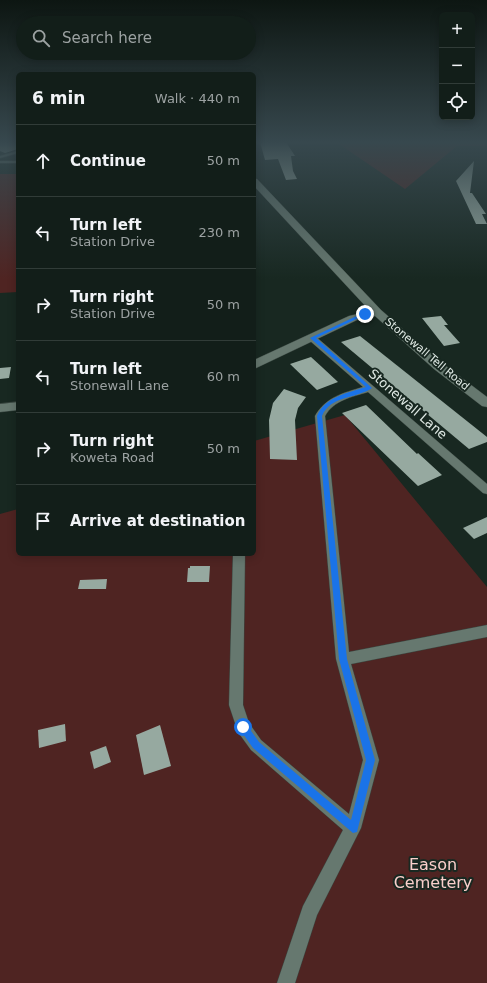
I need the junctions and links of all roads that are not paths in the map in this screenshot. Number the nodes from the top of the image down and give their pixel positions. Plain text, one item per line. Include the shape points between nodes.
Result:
1 (260, 188) edge
2 (377, 312) junction
3 (312, 338) junction
4 (256, 364) edge
5 (370, 388) junction
6 (487, 403) edge
7 (16, 406) edge
8 (0, 408) edge
9 (487, 490) edge
10 (239, 556) edge
11 (487, 631) edge
12 (343, 659) junction
13 (353, 828) junction
14 (286, 983) edge

1 - 2 street, Stonewall Tell Road
2 - 3 street via 353,318
2 - 6 street, Stonewall Tell Road via 438,366
3 - 4 street
3 - 5 street, Stonewall Lane
5 - 9 street, Stonewall Lane
5 - 12 street via 328,404 322,409 320,416
7 - 8 street
10 - 13 street via 236,705 243,727 256,745
11 - 12 street
12 - 13 street via 371,760
13 - 14 street via 309,912

